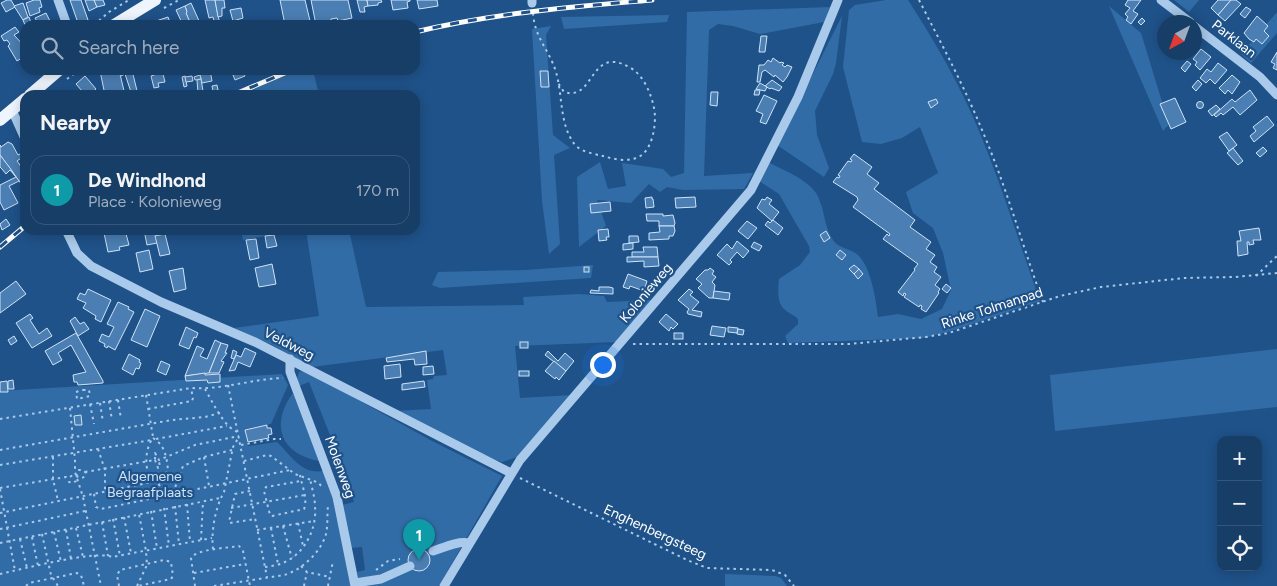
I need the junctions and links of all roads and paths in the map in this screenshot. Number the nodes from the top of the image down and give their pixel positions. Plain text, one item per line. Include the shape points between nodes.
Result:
1 (58, 0) edge
2 (155, 0) edge
3 (838, 0) edge
4 (919, 0) edge
5 (1161, 0) edge
6 (532, 2) edge
7 (1181, 15) edge
8 (65, 20) edge
9 (122, 20) edge
10 (1202, 32) edge
11 (53, 75) edge
12 (558, 83) junction
13 (36, 90) edge
14 (1277, 94) edge
15 (20, 103) edge
16 (12, 110) junction
17 (0, 120) edge
18 (20, 128) edge
19 (68, 235) edge
20 (1277, 256) edge
21 (1277, 273) edge
22 (1256, 276) junction
23 (1043, 302) junction
24 (623, 341) junction
25 (290, 360) junction
26 (293, 378) junction
27 (228, 385) junction
28 (191, 388) junction
29 (205, 389) junction
30 (146, 395) junction
31 (83, 398) junction
32 (118, 400) junction
33 (109, 401) junction
34 (100, 403) junction
35 (90, 404) junction
36 (84, 406) junction
37 (70, 408) junction
38 (148, 409) junction
39 (220, 413) junction
40 (0, 419) edge
41 (121, 419) dead end
42 (112, 420) dead end
43 (103, 422) dead end
44 (94, 424) dead end
45 (151, 424) junction
46 (227, 426) junction
47 (239, 435) junction
48 (73, 436) junction
49 (153, 439) junction
50 (281, 439) dead end
51 (241, 445) junction
52 (98, 449) junction
53 (0, 450) edge
54 (232, 450) junction
55 (75, 453) junction
56 (53, 457) junction
57 (204, 457) junction
58 (166, 458) junction
59 (155, 460) junction
60 (159, 460) junction
61 (146, 461) junction
62 (244, 461) junction
63 (0, 465) edge
64 (104, 470) junction
65 (290, 470) junction
66 (85, 472) junction
67 (511, 474) junction
68 (300, 475) junction
69 (76, 476) junction
70 (68, 478) junction
71 (247, 478) junction
72 (53, 479) junction
73 (310, 479) junction
74 (301, 481) junction
75 (157, 482) junction
76 (226, 482) junction
77 (209, 486) junction
78 (0, 488) edge
79 (105, 491) junction
80 (250, 491) junction
81 (173, 493) junction
82 (94, 494) junction
83 (166, 494) junction
84 (305, 494) junction
85 (326, 494) dead end
86 (0, 497) edge
87 (83, 497) junction
88 (220, 498) junction
89 (58, 500) junction
90 (203, 501) junction
91 (266, 502) junction
92 (328, 503) dead end
93 (187, 504) junction
94 (252, 504) junction
95 (175, 506) junction
96 (164, 508) junction
97 (232, 508) junction
98 (85, 511) junction
99 (151, 511) junction
100 (2, 512) edge
101 (139, 514) junction
102 (124, 517) junction
103 (113, 519) junction
104 (255, 519) junction
105 (314, 521) junction
106 (102, 522) junction
107 (298, 523) junction
108 (89, 524) junction
109 (283, 526) junction
110 (76, 527) junction
111 (6, 528) junction
112 (271, 528) junction
113 (0, 529) edge
114 (66, 529) junction
115 (257, 530) junction
116 (54, 531) junction
117 (42, 534) junction
118 (32, 536) junction
119 (20, 538) junction
120 (212, 538) junction
121 (9, 540) junction
122 (200, 540) junction
123 (190, 542) junction
124 (0, 543) edge
125 (470, 543) junction
126 (179, 544) junction
127 (169, 546) junction
128 (303, 546) junction
129 (157, 548) junction
130 (213, 549) junction
131 (146, 551) junction
132 (433, 551) dead end
133 (131, 554) junction
134 (95, 556) junction
135 (108, 556) junction
136 (120, 556) junction
137 (83, 557) junction
138 (293, 557) junction
139 (72, 559) junction
140 (333, 561) dead end
141 (61, 562) junction
142 (48, 564) junction
143 (245, 564) junction
144 (278, 564) junction
145 (146, 565) junction
146 (38, 566) junction
147 (301, 566) junction
148 (410, 566) dead end
149 (27, 568) junction
150 (265, 568) junction
151 (15, 571) junction
152 (307, 572) junction
153 (194, 573) junction
154 (0, 574) edge
155 (52, 577) junction
156 (267, 577) junction
157 (330, 577) junction
158 (249, 580) junction
159 (355, 584) edge
160 (26, 586) edge
161 (58, 586) edge
162 (84, 586) edge
163 (101, 586) edge
164 (119, 586) edge
165 (137, 586) edge
166 (195, 586) edge
167 (214, 586) edge
168 (250, 586) edge
169 (304, 586) edge
170 (328, 586) edge
171 (444, 586) edge
172 (794, 586) edge

1 - 8 street
2 - 9 main road
3 - 24 street, Kolonieweg via 798,97 751,190
4 - 23 path via 983,132
5 - 7 street, Parklaan
6 - 12 path via 535,30 553,63
10 - 14 street, Parklaan via 1260,76
11 - 13 main road
12 - 12 path via 565,122 581,150 626,160 636,159 645,152 652,138 654,108 635,71 622,64 606,63 596,68 591,80 573,93 564,92
15 - 16 main road
16 - 17 main road
16 - 18 street
19 - 25 street, Veldweg via 77,252 91,266 161,302
20 - 22 path
21 - 22 path, Rinke Tolmanpad
22 - 23 path, Rinke Tolmanpad via 1122,284 1080,291
23 - 24 path, Rinke Tolmanpad via 938,336 876,343 679,345
24 - 67 street, Kolonieweg
25 - 26 street, Molenweg
25 - 67 street, Veldweg
26 - 27 path
26 - 159 street, Molenweg via 337,497
27 - 29 path
27 - 47 path
28 - 29 path
28 - 30 path
28 - 38 path via 192,401
29 - 39 path
30 - 32 path
30 - 38 path
31 - 31 path via 90,396 89,390 76,392 77,399
31 - 36 path
32 - 33 path
32 - 41 path
33 - 34 path
33 - 42 path
34 - 35 path
34 - 43 path
35 - 36 path
35 - 44 path
36 - 37 path
37 - 40 path
37 - 48 path
38 - 45 path
39 - 45 path
39 - 46 path
45 - 48 path
45 - 49 path
46 - 47 path
46 - 49 path
47 - 51 path
47 - 54 path
47 - 58 path via 195,446
48 - 53 path
48 - 55 path
49 - 52 path
49 - 58 path via 162,446
49 - 61 path via 148,446
50 - 51 path
51 - 62 path
52 - 55 path
52 - 64 path
54 - 57 path
54 - 76 path
55 - 56 path
55 - 69 path
56 - 63 path
56 - 72 path
57 - 77 path
57 - 81 path via 183,466
58 - 60 path
58 - 75 path via 168,471 162,481
59 - 60 path via 155,454
59 - 60 path via 158,468
59 - 61 path
61 - 64 path
61 - 75 path via 151,476
62 - 65 path via 267,455
62 - 71 path
64 - 66 path
64 - 79 path
65 - 68 path
65 - 71 path
66 - 69 path via 81,470
66 - 69 path via 83,478
67 - 125 street, Kolonieweg
67 - 172 path, Enghenbergsteeg via 686,560 707,568 772,570 785,575
68 - 73 path
68 - 74 path
69 - 70 path via 73,474
69 - 70 path via 73,483
69 - 87 path
70 - 72 path
71 - 76 path
71 - 80 path
72 - 78 path
72 - 89 path
73 - 85 path via 319,483
73 - 105 path via 315,505
74 - 84 path
74 - 91 path via 266,487
75 - 79 path
75 - 83 path
76 - 77 path
76 - 88 path
77 - 81 path
78 - 86 path
79 - 82 path
80 - 94 path
80 - 97 path via 235,494
81 - 83 path
82 - 83 path via 99,509
82 - 87 path
84 - 91 path
84 - 91 path via 303,510 272,516
86 - 100 path
87 - 89 path
87 - 98 path
88 - 90 path
88 - 120 path
89 - 100 path
90 - 93 path
90 - 122 path
91 - 94 path
92 - 147 path via 323,542
93 - 95 path
93 - 123 path
94 - 97 path
94 - 104 path
95 - 96 path
95 - 126 path
96 - 99 path
96 - 127 path
97 - 104 path via 230,523
98 - 108 path
98 - 111 path
99 - 101 path
99 - 129 path
100 - 111 path
101 - 102 path
101 - 131 path
102 - 103 path
102 - 133 path
103 - 106 path
103 - 136 path
104 - 115 path
105 - 107 path
105 - 128 path
106 - 108 path
106 - 135 path
107 - 109 path
107 - 128 path
108 - 110 path
108 - 134 path
109 - 112 path
109 - 138 path
110 - 114 path
110 - 137 path
111 - 113 path
111 - 121 path
112 - 115 path
112 - 144 path
114 - 116 path
114 - 139 path
115 - 150 path
116 - 117 path
116 - 141 path
117 - 118 path
117 - 142 path
118 - 119 path
118 - 146 path
119 - 121 path
119 - 149 path
120 - 122 path
120 - 130 path
121 - 124 path
121 - 151 path
122 - 123 path
123 - 126 path
125 - 132 street via 447,545
125 - 171 street, Kolonieweg
126 - 127 path
127 - 129 path
128 - 138 path
129 - 131 path
130 - 143 path via 239,546
130 - 153 path via 192,556
131 - 133 path
131 - 145 path
133 - 136 path
134 - 135 path
134 - 137 path
134 - 163 path
135 - 136 path
137 - 139 path
138 - 144 path
139 - 141 path
140 - 157 path
141 - 142 path
142 - 146 path
142 - 155 path
143 - 153 path
143 - 158 path
144 - 150 path
145 - 164 path via 120,570 117,575
145 - 165 path
145 - 165 path via 169,561 173,576
146 - 149 path
147 - 152 path
147 - 156 path via 292,572
148 - 159 street via 382,579
149 - 151 path
150 - 156 path
151 - 154 path
152 - 157 path
152 - 169 path
153 - 166 path
155 - 160 path
155 - 161 path
155 - 162 path via 80,574
156 - 158 path
157 - 170 path
158 - 167 path
158 - 168 path

